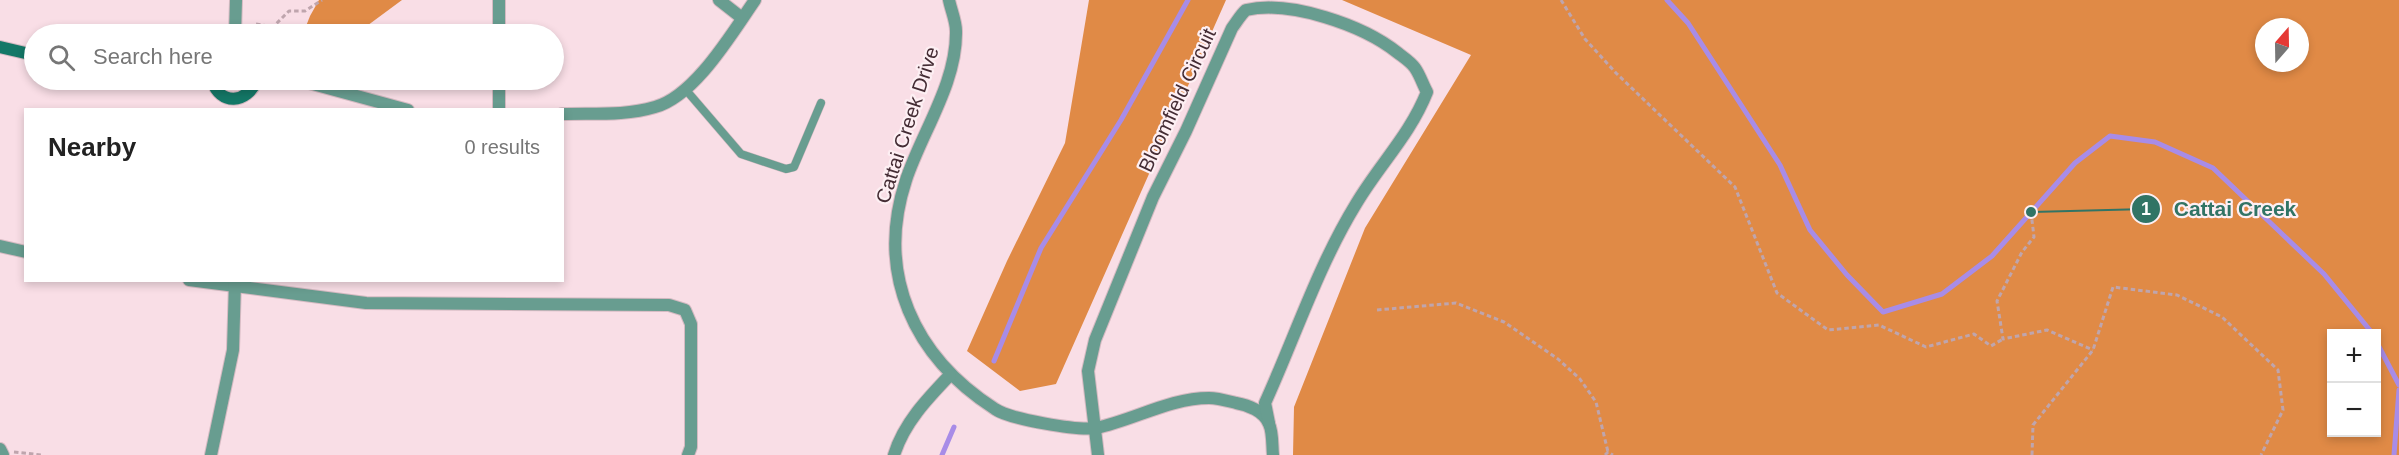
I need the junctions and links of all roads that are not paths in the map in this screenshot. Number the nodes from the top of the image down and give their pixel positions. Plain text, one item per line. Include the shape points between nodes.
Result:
1 (236, 0) edge
2 (499, 0) edge
3 (719, 0) edge
4 (755, 0) edge
5 (949, 0) edge
6 (742, 18) junction
7 (235, 24) edge
8 (499, 24) edge
9 (0, 47) edge
10 (24, 53) edge
11 (216, 90) edge
12 (251, 90) edge
13 (335, 90) edge
14 (499, 90) edge
15 (686, 90) junction
16 (235, 104) edge
17 (821, 104) dead end
18 (401, 108) edge
19 (499, 108) edge
20 (564, 114) edge
21 (0, 246) edge
22 (24, 252) edge
23 (212, 282) edge
24 (235, 284) edge
25 (950, 375) junction
26 (1269, 423) junction
27 (1095, 428) junction
28 (211, 455) edge
29 (688, 455) edge
30 (894, 455) edge
31 (1098, 455) edge
32 (1273, 455) edge

1 - 7 street
2 - 8 street
3 - 6 street
4 - 6 street
5 - 25 street, Cattai Creek Drive via 956,29 954,56 906,180 897,215 895,254 900,292 921,338
6 - 15 street
9 - 10 street
11 - 16 street
12 - 16 street
13 - 18 street
14 - 19 street
15 - 17 lane via 741,154 786,169 794,167
15 - 20 street via 657,107 638,111
21 - 22 street
23 - 24 street
24 - 28 street via 233,350
24 - 29 street via 366,303 669,305 685,310 691,324
25 - 27 street, Cattai Creek Drive via 997,411 1067,428
25 - 30 street via 900,436
26 - 27 street, Cattai Creek Drive via 1251,405 1211,398 1188,400
26 - 27 street, Bloomfield Circuit via 1265,403 1327,259 1356,203 1418,116 1427,92 1414,66 1386,43 1328,10 1291,2 1269,2 1245,10 1232,28 1153,197 1095,340 1088,371
26 - 32 street
27 - 31 street, Bloomfield Circuit

